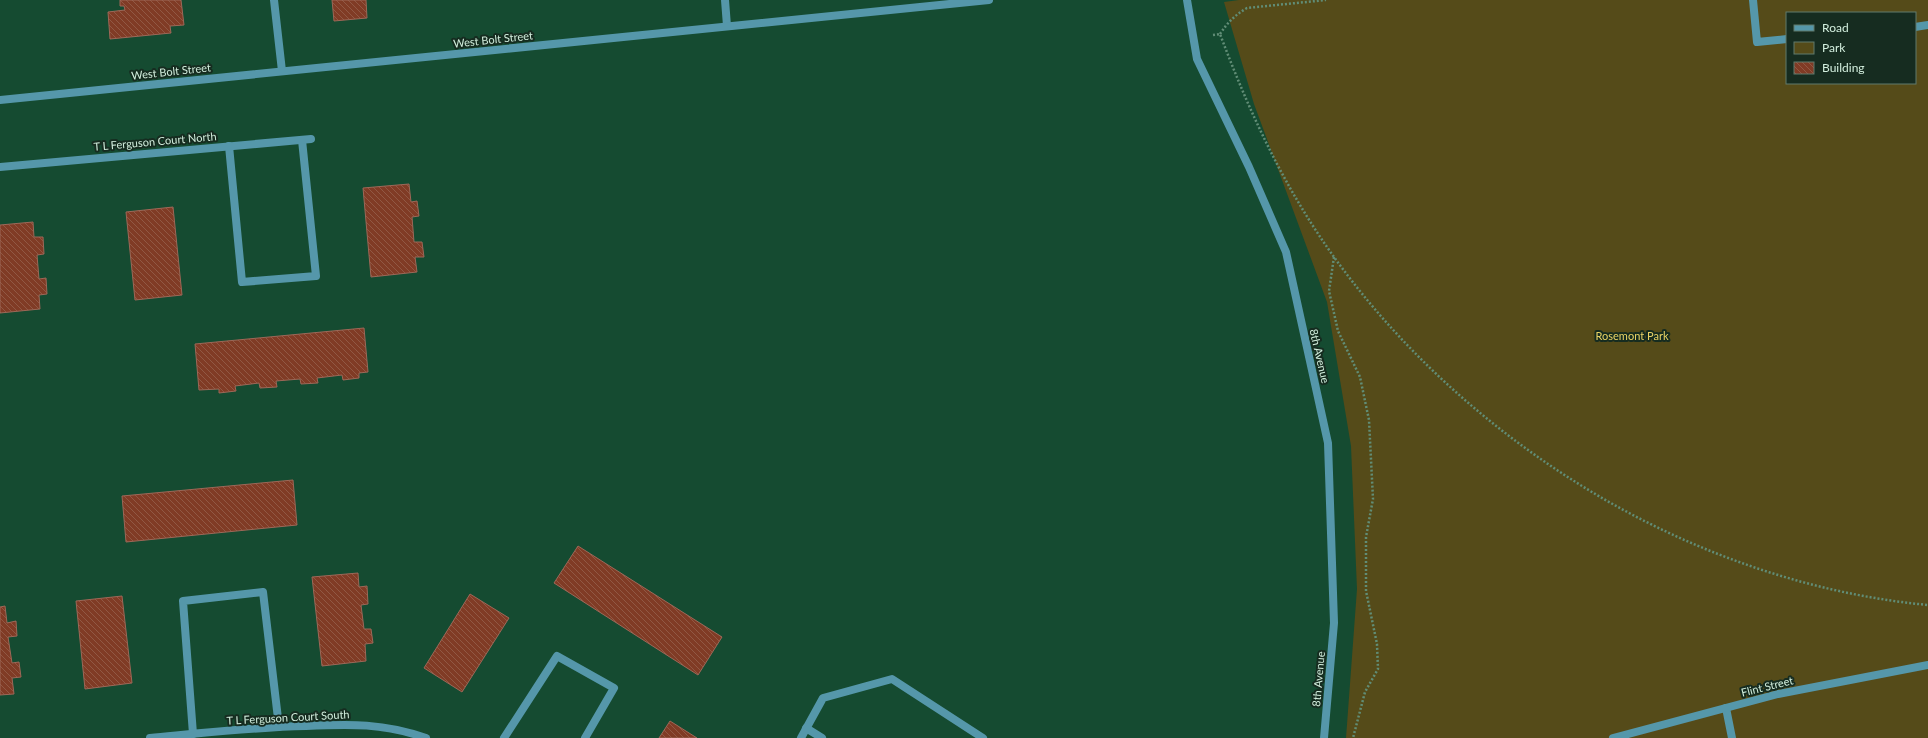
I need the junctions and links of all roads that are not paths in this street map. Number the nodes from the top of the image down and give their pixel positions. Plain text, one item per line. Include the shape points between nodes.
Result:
1 (274, 0) edge
2 (725, 0) edge
3 (989, 0) edge
4 (1187, 0) edge
5 (1753, 0) edge
6 (727, 26) junction
7 (1928, 26) edge
8 (1916, 27) edge
9 (1786, 39) edge
10 (282, 71) junction
11 (0, 100) edge
12 (311, 139) dead end
13 (302, 140) junction
14 (229, 146) junction
15 (0, 167) edge
16 (1928, 665) edge
17 (1726, 708) junction
18 (279, 727) junction
19 (806, 728) junction
20 (193, 734) junction
21 (150, 738) edge
22 (426, 738) edge
23 (504, 738) edge
24 (585, 738) edge
25 (801, 738) edge
26 (822, 738) edge
27 (983, 738) edge
28 (1324, 738) edge
29 (1613, 738) edge
30 (1732, 738) edge

1 - 10 street
2 - 6 street
3 - 6 street, West Bolt Street
4 - 28 street, 8th Avenue via 1197,59 1250,168 1286,252 1328,443 1334,623
5 - 9 street via 1757,42
6 - 10 street, West Bolt Street
7 - 8 street
10 - 11 street, West Bolt Street
12 - 13 street, T L Ferguson Court North
13 - 14 street, T L Ferguson Court North
13 - 14 street via 316,276 242,282
14 - 15 street, T L Ferguson Court North
16 - 17 street, Flint Street via 1778,694
17 - 29 street, Flint Street
17 - 30 street
18 - 20 street, T L Ferguson Court South
18 - 20 street via 263,592 183,601
18 - 22 street, T L Ferguson Court South via 358,724 404,730
19 - 25 street
19 - 26 street
19 - 27 street via 823,698 892,679
20 - 21 street, T L Ferguson Court South
23 - 24 street via 558,656 614,688

